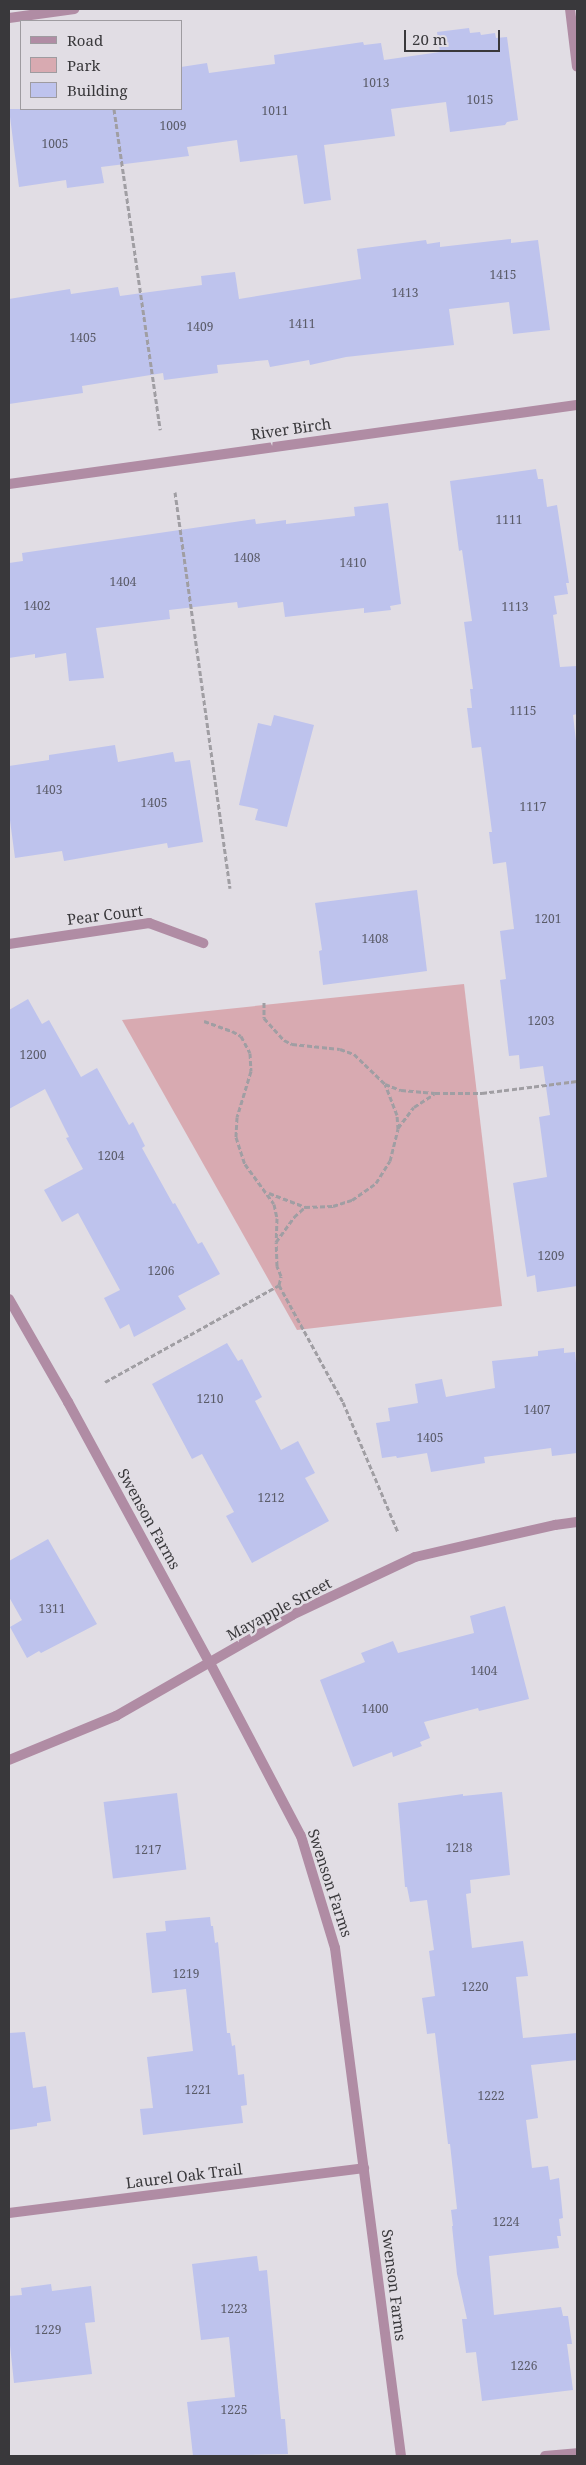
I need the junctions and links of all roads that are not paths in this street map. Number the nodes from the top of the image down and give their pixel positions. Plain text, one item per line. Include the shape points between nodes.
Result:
1 (74, 9) edge
2 (570, 9) edge
3 (9, 18) edge
4 (577, 67) edge
5 (577, 405) edge
6 (9, 484) edge
7 (203, 943) dead end
8 (9, 944) edge
9 (9, 1299) edge
10 (577, 1522) edge
11 (210, 1664) junction
12 (9, 1760) edge
13 (364, 2168) junction
14 (9, 2213) edge
15 (577, 2453) edge
16 (401, 2456) edge
17 (545, 2456) edge

1 - 3 street
2 - 4 street
5 - 6 street, River Birch
7 - 8 street, Pear Court via 149,923
9 - 11 street, Swenson Farms
10 - 11 street, Mayapple Street via 555,1524 416,1557 292,1615
11 - 12 street, Mayapple Street via 116,1716
11 - 13 street, Swenson Farms via 301,1836 335,1948
13 - 14 street, Laurel Oak Trail
13 - 16 street, Swenson Farms
15 - 17 street

